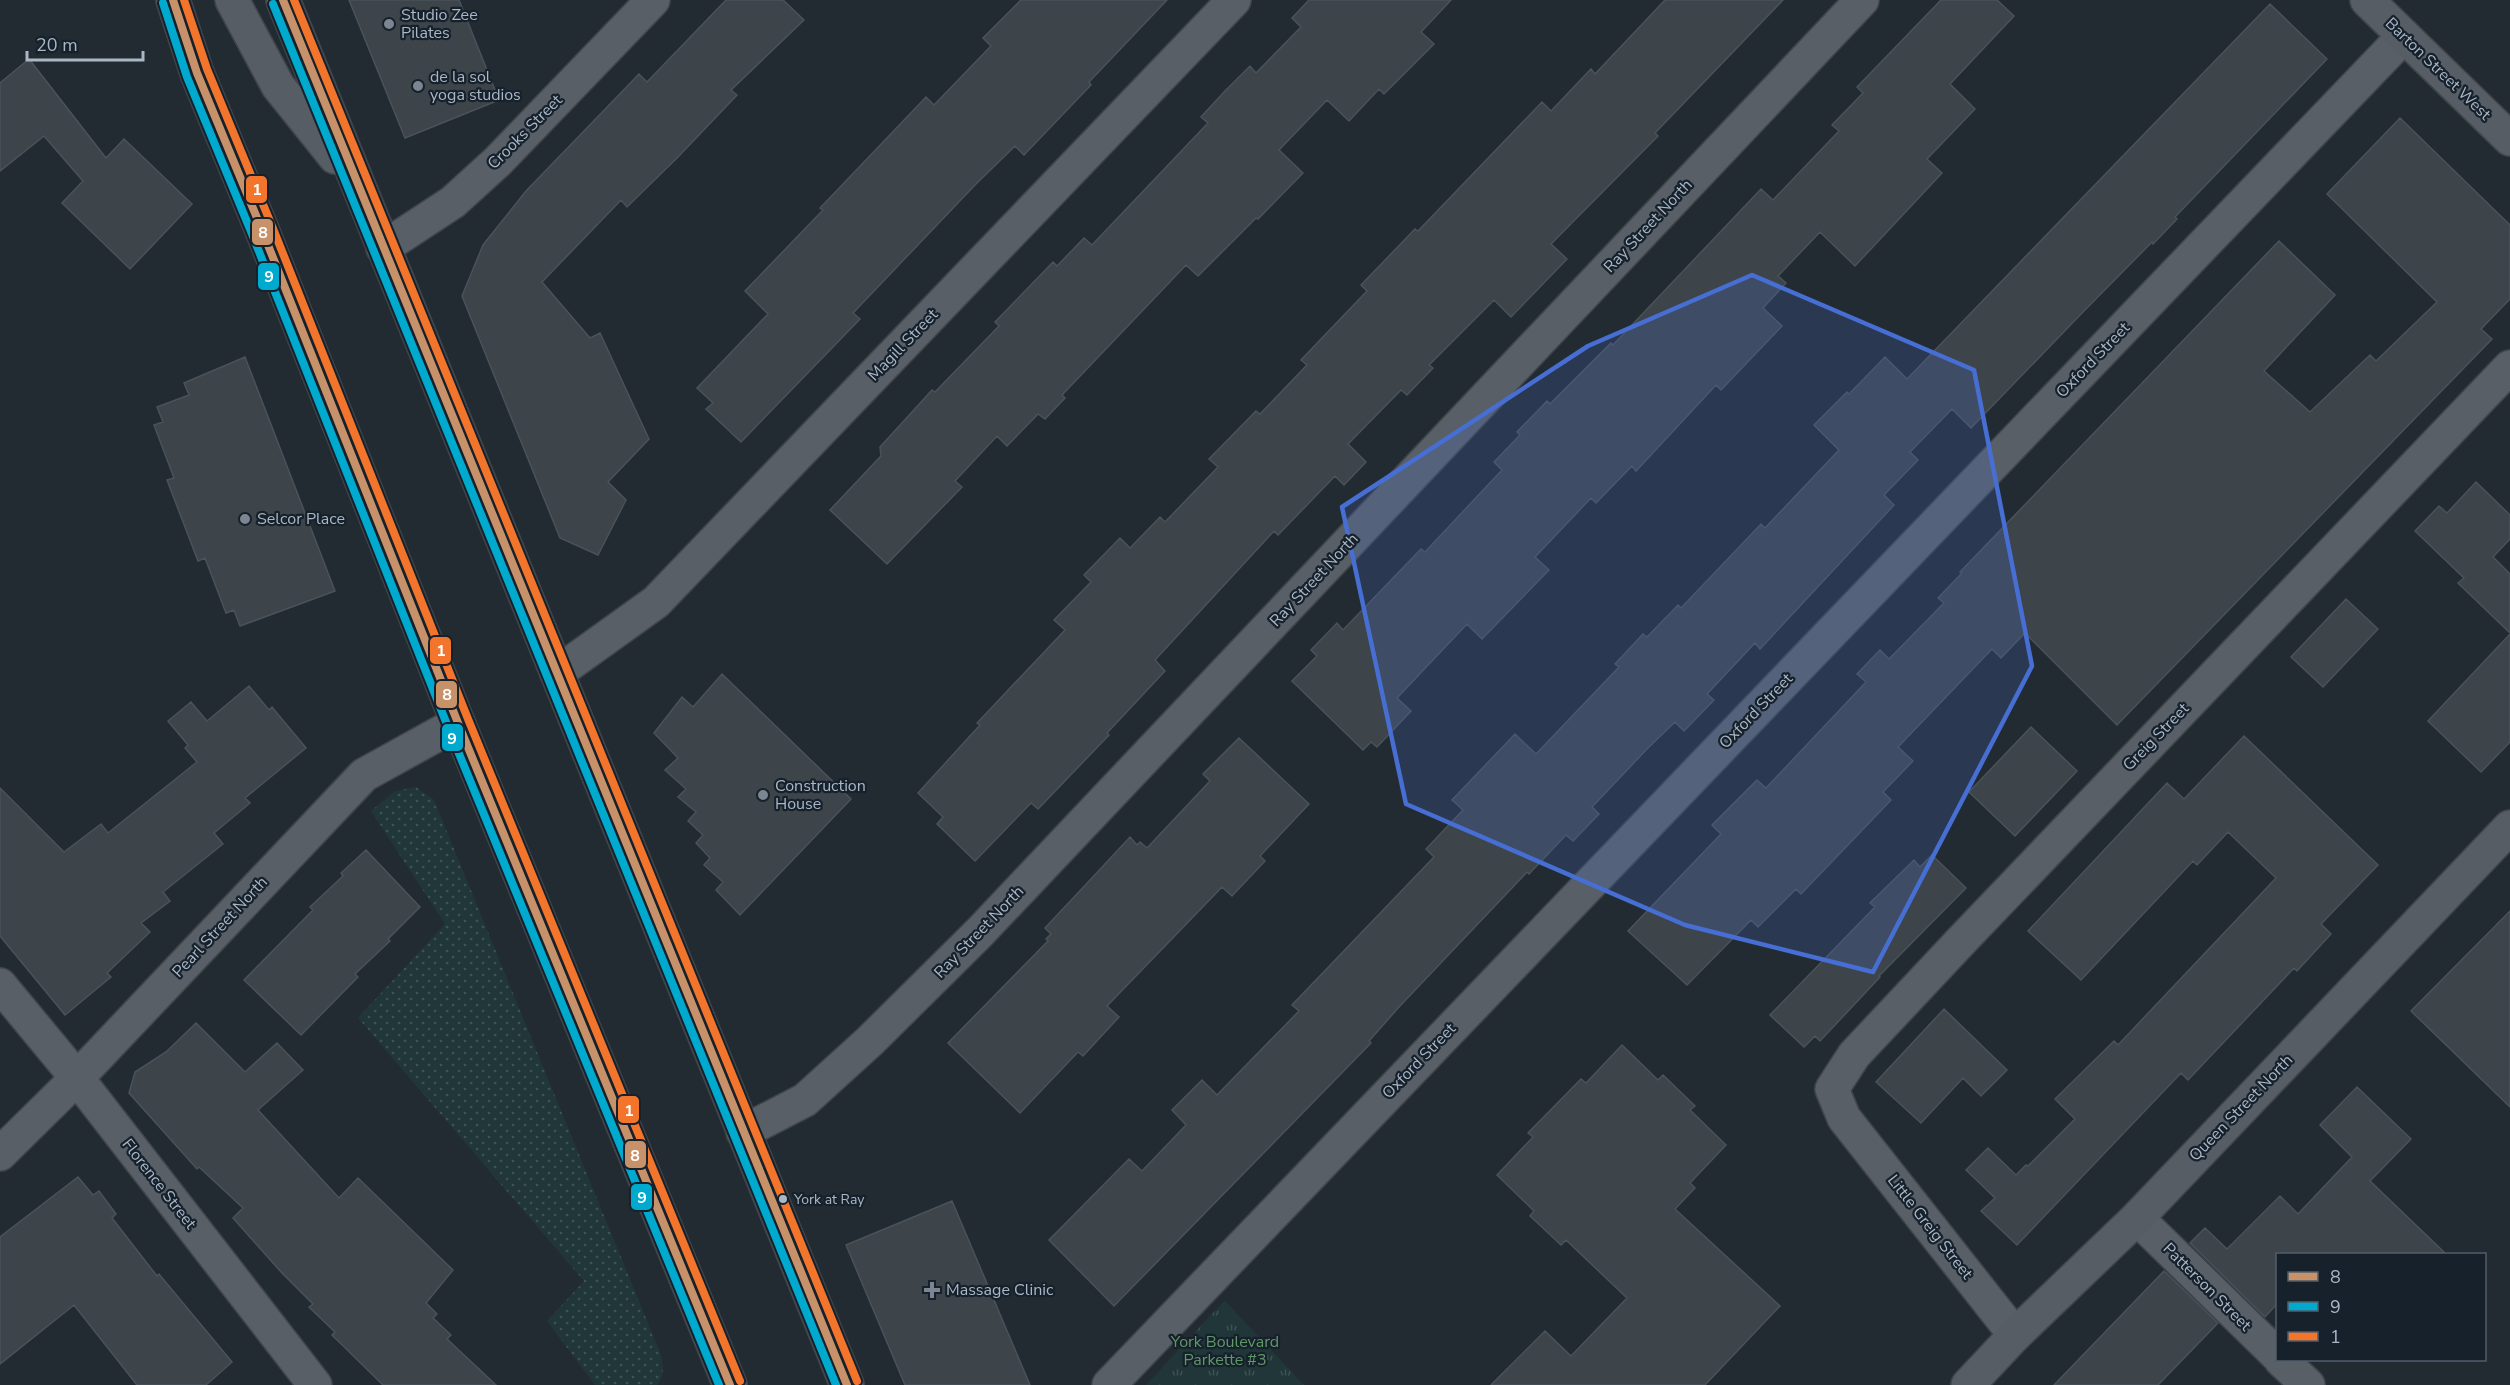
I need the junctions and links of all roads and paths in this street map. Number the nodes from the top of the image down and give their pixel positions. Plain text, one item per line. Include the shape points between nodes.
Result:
1 (173, 0) edge
2 (232, 0) edge
3 (283, 0) edge
4 (653, 0) edge
5 (1234, 0) edge
6 (1862, 0) edge
7 (2367, 0) edge
8 (2404, 36) junction
9 (2510, 139) edge
10 (357, 184) junction
11 (383, 248) junction
12 (2510, 367) edge
13 (557, 673) junction
14 (458, 723) junction
15 (2510, 827) edge
16 (0, 985) edge
17 (77, 1078) junction
18 (1844, 1118) joint
19 (743, 1132) junction
20 (0, 1154) edge
21 (2137, 1218) junction
22 (2015, 1335) junction
23 (2276, 1355) edge
24 (2282, 1361) edge
25 (315, 1385) edge
26 (730, 1385) edge
27 (847, 1385) edge
28 (1109, 1385) edge
29 (1968, 1385) edge
30 (2308, 1385) edge

1 - 14 main road via 197,73
2 - 10 main road via 278,86
3 - 10 main road
4 - 11 street, Crooks Street via 498,161 453,202
5 - 13 street, Magill Street via 656,602
6 - 19 street, Ray Street North via 980,932 805,1100
7 - 8 main road, Barton Street West
8 - 9 main road, Barton Street West
8 - 28 street, Oxford Street
10 - 11 main road
11 - 13 main road
12 - 18 street, Greig Street via 1854,1055 1832,1089
13 - 19 main road
14 - 17 street, Pearl Street North via 364,775
14 - 26 main road
15 - 21 main road, Queen Street North
16 - 17 street, Florence Street
17 - 20 street, Pearl Street North
17 - 25 street, Florence Street
18 - 22 street, Little Greig Street
19 - 27 main road
21 - 22 main road, Queen Street North
21 - 23 street, Patterson Street
22 - 29 main road, Queen Street North
24 - 30 street, Patterson Street

